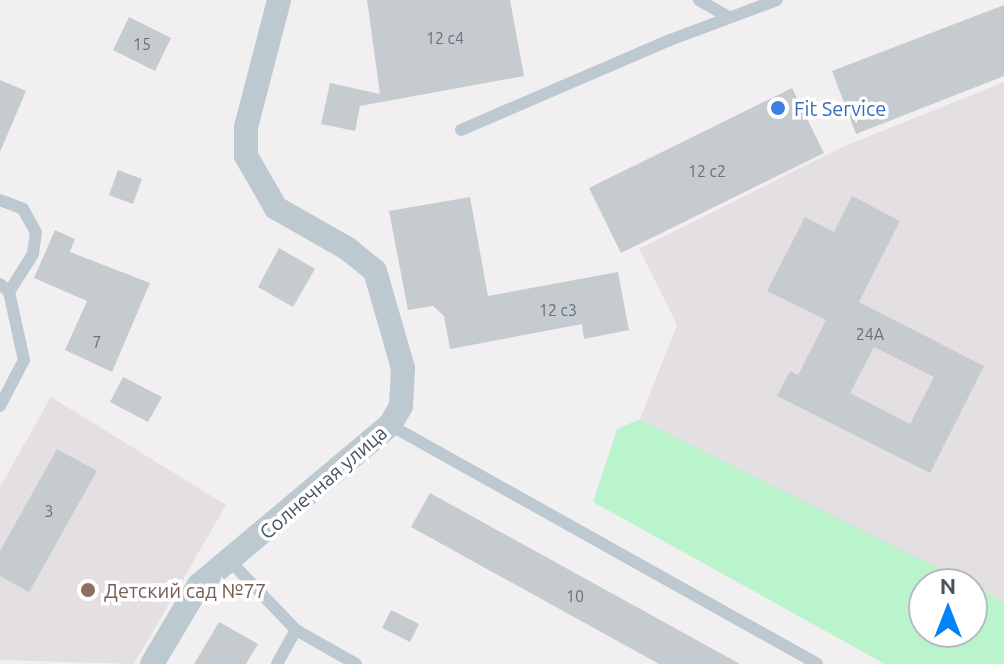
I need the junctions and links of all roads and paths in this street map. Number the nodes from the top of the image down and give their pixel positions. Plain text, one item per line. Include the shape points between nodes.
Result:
1 (279, 0) edge
2 (699, 0) edge
3 (777, 0) edge
4 (727, 16) junction
5 (461, 130) dead end
6 (0, 200) edge
7 (4, 288) edge
8 (0, 406) edge
9 (390, 425) junction
10 (231, 562) junction
11 (296, 630) junction
12 (810, 663) edge
13 (152, 664) edge
14 (277, 664) edge
15 (356, 664) edge

1 - 9 street, Солнечная улица via 246,127 246,156 276,208 348,249 375,271 403,368 401,406
2 - 4 lane
3 - 4 lane
4 - 5 lane
6 - 7 lane via 23,209 36,232 33,254
7 - 8 lane via 24,360
9 - 10 street, Солнечная улица
9 - 12 lane
10 - 11 lane
10 - 13 street, Солнечная улица via 199,585
11 - 14 lane
11 - 15 lane

